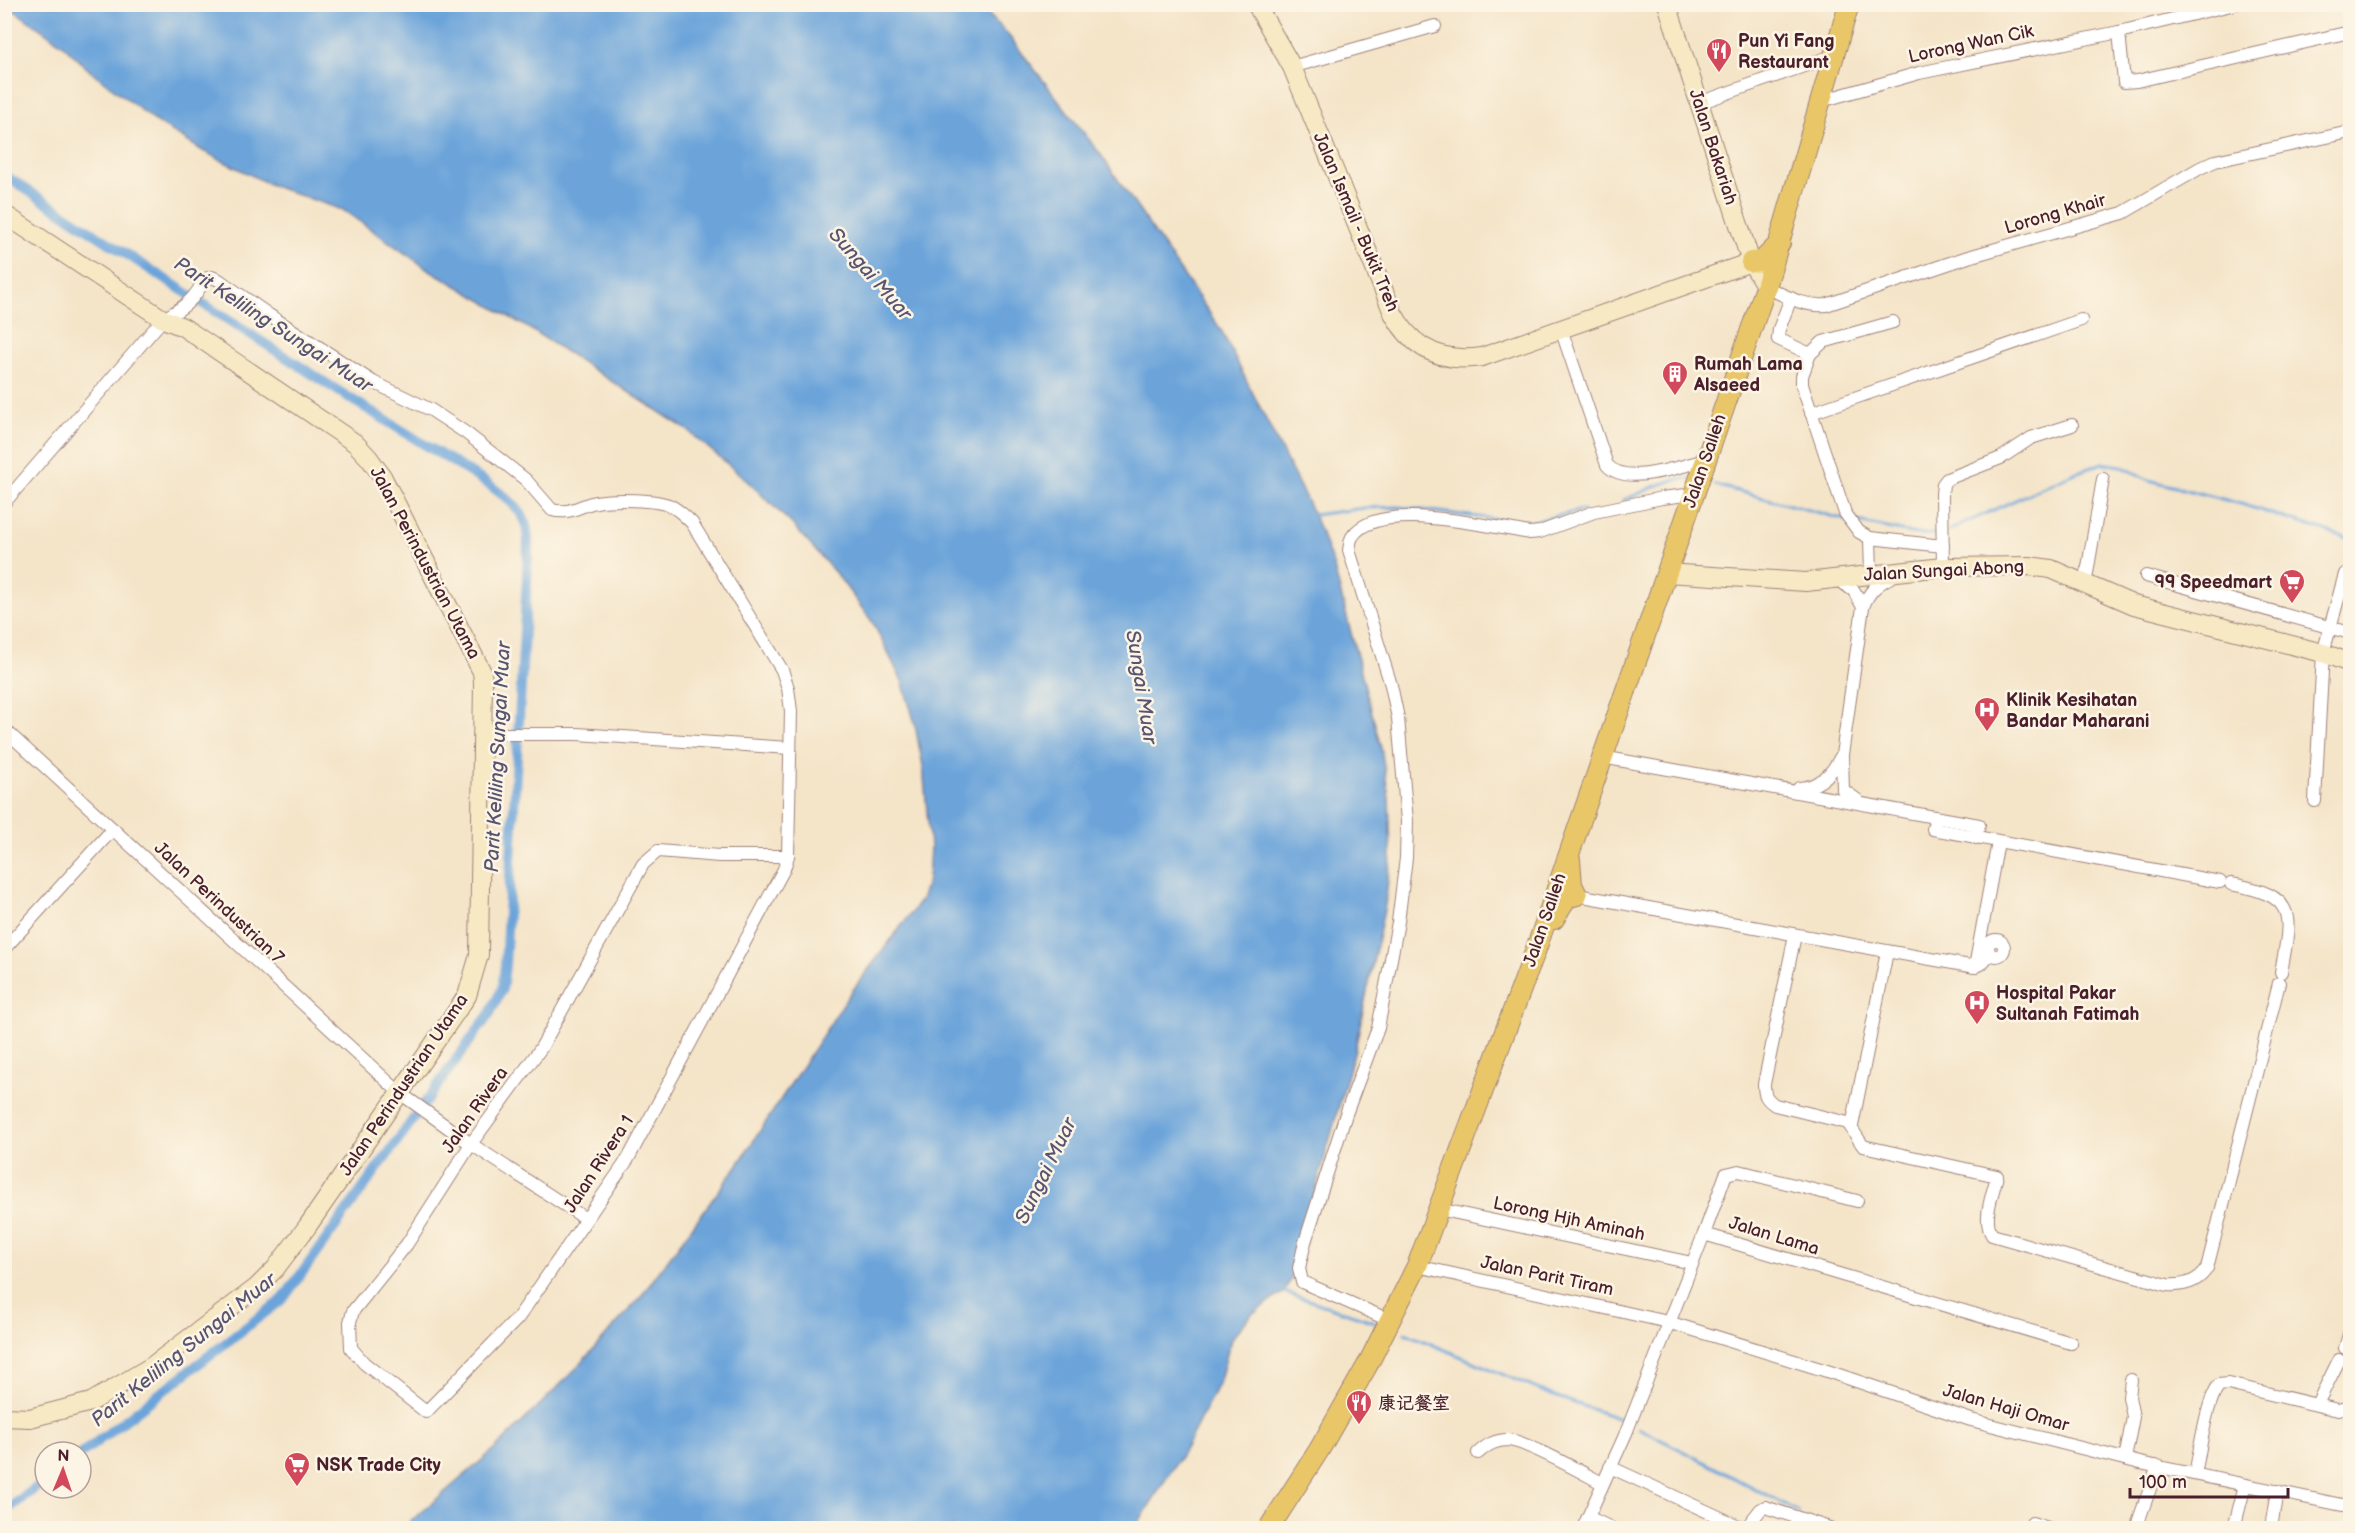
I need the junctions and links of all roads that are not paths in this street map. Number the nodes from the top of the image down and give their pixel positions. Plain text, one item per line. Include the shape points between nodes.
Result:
1 (1256, 4) edge
2 (1667, 4) edge
3 (1849, 4) edge
4 (2235, 4) edge
5 (1435, 26) dead end
6 (2119, 32) junction
7 (2350, 32) edge
8 (1835, 55) junction
9 (1292, 67) junction
10 (1821, 101) junction
11 (1699, 103) junction
12 (2350, 132) edge
13 (4, 214) edge
14 (1780, 243) junction
15 (1751, 262) junction
16 (1766, 287) junction
17 (1791, 298) junction
18 (163, 319) junction
19 (2081, 320) dead end
20 (1893, 322) dead end
21 (1561, 329) junction
22 (1810, 354) junction
23 (1811, 413) junction
24 (2072, 426) dead end
25 (1706, 460) junction
26 (2103, 479) dead end
27 (1694, 494) junction
28 (4, 503) edge
29 (1870, 538) junction
30 (1943, 546) junction
31 (1943, 567) junction
32 (1904, 570) junction
33 (1666, 573) junction
34 (1871, 573) junction
35 (2345, 574) dead end
36 (2146, 576) dead end
37 (1833, 578) junction
38 (2085, 585) junction
39 (1863, 607) junction
40 (2330, 627) junction
41 (2350, 633) edge
42 (2323, 653) junction
43 (2350, 663) edge
44 (4, 729) edge
45 (482, 734) junction
46 (790, 748) junction
47 (1842, 755) junction
48 (1602, 757) junction
49 (1785, 789) junction
50 (2315, 801) dead end
51 (1863, 804) junction
52 (113, 829) junction
53 (1998, 842) junction
54 (1569, 851) junction
55 (788, 856) junction
56 (1577, 895) junction
57 (1795, 935) junction
58 (1538, 942) junction
59 (4, 949) edge
60 (1887, 952) junction
61 (406, 1097) junction
62 (1852, 1126) junction
63 (471, 1144) junction
64 (1857, 1201) dead end
65 (1438, 1209) junction
66 (586, 1219) junction
67 (1704, 1234) junction
68 (1692, 1263) junction
69 (1417, 1266) junction
70 (1389, 1320) junction
71 (1668, 1322) junction
72 (2350, 1331) edge
73 (2071, 1343) dead end
74 (2345, 1348) dead end
75 (2340, 1360) dead end
76 (382, 1375) joint
77 (2131, 1380) dead end
78 (2317, 1404) junction
79 (2350, 1407) edge
80 (4, 1418) edge
81 (1478, 1453) dead end
82 (2125, 1459) junction
83 (2157, 1466) junction
84 (1610, 1467) junction
85 (2195, 1474) junction
86 (1602, 1483) junction
87 (2245, 1485) junction
88 (2277, 1491) junction
89 (2342, 1505) dead end
90 (1586, 1523) edge
91 (2032, 1523) dead end
92 (1271, 1527) edge
93 (1611, 1528) edge
94 (1744, 1528) edge
95 (1829, 1528) edge
96 (2048, 1528) edge
97 (2136, 1528) edge
98 (2234, 1528) edge
99 (2271, 1528) edge

1 - 9 street, Jalan Ismail - Bukit Treh
2 - 11 street, Jalan Bakariah
3 - 8 main road
4 - 6 street, Lorong Wan Cik
5 - 9 street
6 - 7 street via 2124,82
6 - 10 street, Lorong Wan Cik via 1919,73
8 - 10 main road
8 - 11 street
9 - 21 street, Jalan Ismail - Bukit Treh via 1393,313 1414,342 1440,356 1466,360
10 - 14 main road
11 - 15 street, Jalan Bakariah
12 - 17 street, Lorong Khair via 2215,162 2123,213 1968,257 1826,305 1803,304
13 - 18 street, Jalan Perindustrian Utama
14 - 15 main road via 1762,261
14 - 16 main road, Jalan Salleh
15 - 16 street, Jalan Bakariah
15 - 21 street, Jalan Ismail - Bukit Treh
16 - 17 street, Lorong Khair
16 - 25 main road, Jalan Salleh
17 - 22 street via 1778,339
18 - 28 street
18 - 45 street, Jalan Perindustrian Utama via 193,334 355,443 369,458 382,476 482,672
18 - 46 street via 188,304 204,279 212,277 373,382 431,410 466,433 526,480 552,510 571,511 599,502 655,502 680,511 692,523 782,670 791,711
19 - 23 street
20 - 22 street via 1823,342
21 - 25 street via 1612,471 1634,476
22 - 23 street via 1801,380
23 - 29 street via 1845,513 1853,527
24 - 30 street via 2031,438 2001,459 1947,479 1942,494
25 - 27 main road, Jalan Salleh
26 - 38 street
27 - 33 main road, Jalan Salleh
27 - 70 street via 1594,512 1540,532 1423,516 1384,518 1368,524 1352,537 1349,550 1398,718 1407,821 1406,858 1378,1028 1339,1136 1299,1273 1302,1282
29 - 30 street
29 - 34 street
30 - 31 street
31 - 32 street, Jalan Sungai Abong
31 - 38 street, Jalan Sungai Abong via 2029,566 2052,569
32 - 34 street, Jalan Sungai Abong
32 - 39 street via 1871,590
33 - 37 street, Jalan Sungai Abong via 1790,581
33 - 48 main road, Jalan Salleh
34 - 37 street, Jalan Sungai Abong
35 - 40 street
36 - 40 street
37 - 39 street via 1849,586
38 - 42 street, Jalan Sungai Abong via 2134,605
39 - 47 street, Jalan Sungai Abong
40 - 41 street
40 - 42 street
42 - 43 street, Jalan Sungai Abong
42 - 50 street
44 - 52 street, Jalan Perindustrian 7
45 - 46 street via 577,734
45 - 61 street, Jalan Perindustrian Utama via 479,955 467,996
46 - 55 street
47 - 49 street via 1825,779 1803,788
47 - 51 street, Jalan Sungai Abong via 1843,790
48 - 49 street
48 - 54 main road, Jalan Salleh
49 - 51 street
51 - 53 street via 1935,823 1979,825 1976,838
52 - 59 street
52 - 61 street, Jalan Perindustrian 7
53 - 60 street via 1986,947 1975,967
53 - 62 street via 2253,888 2272,895 2284,908 2288,931 2280,977 2207,1268 2187,1284 2167,1285 1992,1235 1988,1220 1997,1176 1863,1146
54 - 56 main road via 1571,884
54 - 58 main road, Jalan Salleh
55 - 63 street, Jalan Rivera via 658,851 654,854 643,864 542,1048
55 - 66 street, Jalan Rivera 1 via 628,1159
56 - 57 street
56 - 58 main road via 1567,898
57 - 60 street
57 - 62 street via 1764,1094 1775,1105
58 - 65 main road, Jalan Salleh
60 - 62 street
61 - 63 street, Jalan Perindustrian 7
61 - 80 street, Jalan Perindustrian Utama via 275,1269 256,1288 152,1366 91,1402 30,1418
63 - 66 street, Jalan Perindustrian 7
63 - 76 street, Jalan Rivera via 407,1244 353,1311 351,1348
64 - 67 street via 1731,1171 1726,1174
65 - 68 street, Lorong Hjh Aminah
65 - 69 main road, Jalan Salleh
66 - 76 street, Jalan Rivera 1 via 518,1318 426,1412
67 - 68 street, Jalan Lama
67 - 73 street, Jalan Lama
68 - 71 street, Jalan Lama
69 - 70 main road, Jalan Salleh
69 - 71 street, Jalan Parit Tiram
70 - 92 main road, Jalan Salleh via 1368,1364
71 - 82 street, Jalan Haji Omar via 1971,1420
71 - 84 street, Jalan Lama
72 - 74 street
75 - 78 street
77 - 82 street via 2133,1417
78 - 79 street via 2338,1410
78 - 85 street via 2219,1385 2210,1405
81 - 86 street via 1499,1441 1517,1442
82 - 83 street, Jalan Haji Omar
83 - 85 street, Jalan Haji Omar
83 - 97 street
84 - 86 street, Jalan Lama
84 - 94 street
85 - 87 street, Jalan Haji Omar
86 - 90 street, Jalan Lama
87 - 88 street, Jalan Haji Omar
87 - 98 street
88 - 89 street, Jalan Haji Omar
88 - 99 street
90 - 93 street
91 - 96 street
94 - 95 street via 1766,1507

